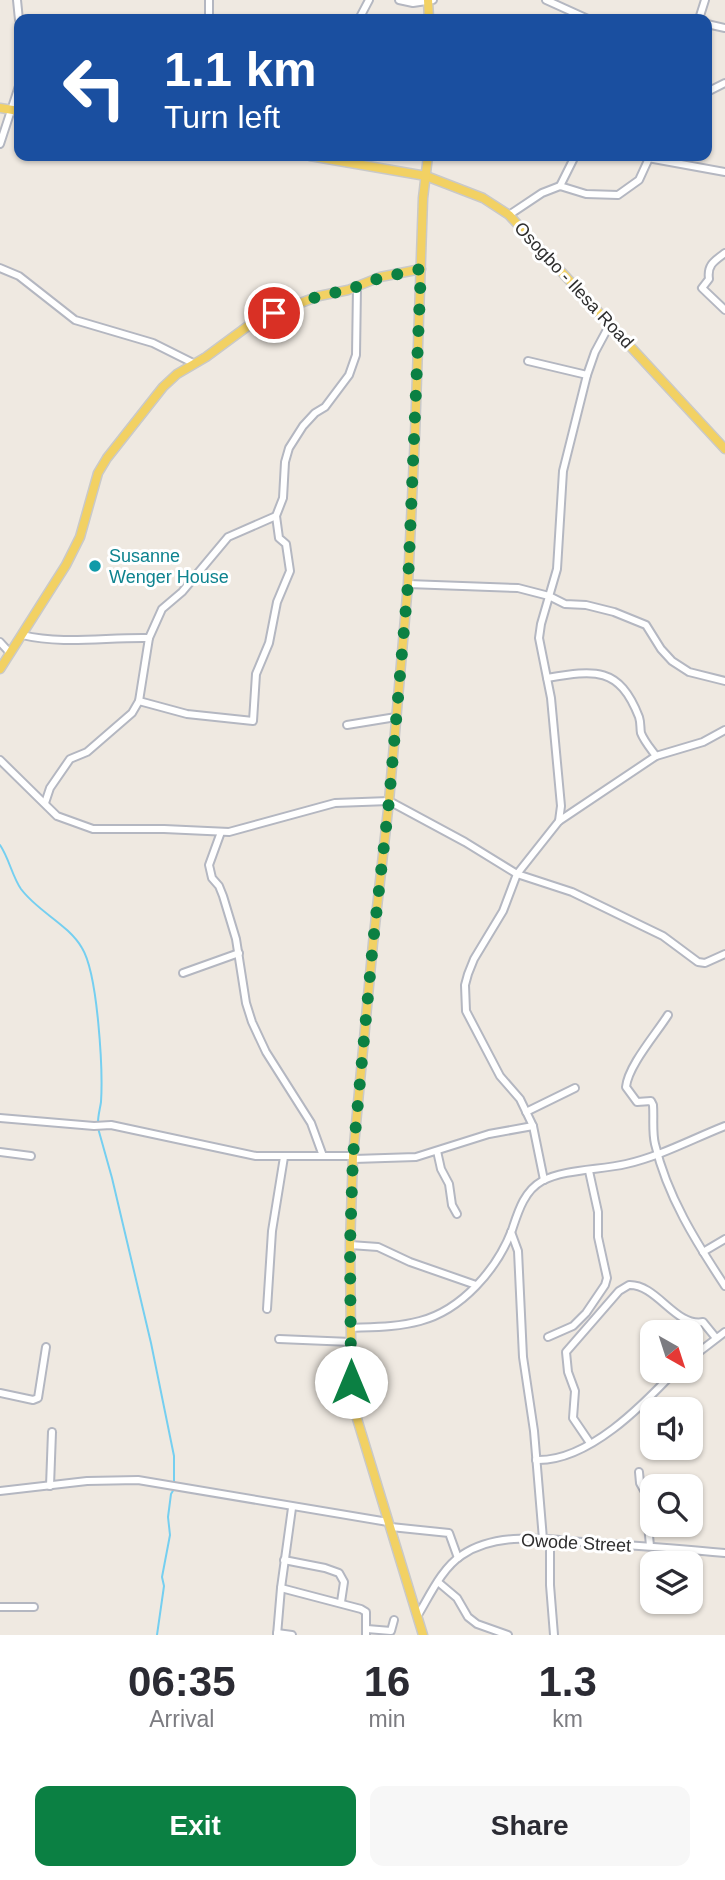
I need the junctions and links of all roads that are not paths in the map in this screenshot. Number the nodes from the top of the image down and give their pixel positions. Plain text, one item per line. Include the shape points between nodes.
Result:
1 (399, 0) edge
2 (430, 0) edge
3 (546, 0) edge
4 (577, 14) edge
5 (14, 114) edge
6 (0, 144) edge
7 (354, 161) edge
8 (428, 161) edge
9 (572, 161) edge
10 (647, 161) edge
11 (669, 161) edge
12 (725, 172) edge
13 (426, 176) junction
14 (560, 186) junction
15 (509, 215) junction
16 (725, 253) edge
17 (0, 268) edge
18 (421, 269) junction
19 (357, 287) junction
20 (725, 310) edge
21 (610, 324) junction
22 (528, 361) dead end
23 (193, 363) junction
24 (587, 375) junction
25 (725, 449) edge
26 (276, 516) junction
27 (408, 584) junction
28 (550, 596) junction
29 (22, 635) junction
30 (149, 638) junction
31 (0, 642) edge
32 (10, 653) junction
33 (0, 669) edge
34 (547, 678) junction
35 (725, 681) edge
36 (139, 701) junction
37 (396, 717) junction
38 (347, 725) dead end
39 (725, 730) edge
40 (656, 756) junction
41 (0, 760) edge
42 (389, 801) junction
43 (46, 803) junction
44 (559, 821) junction
45 (221, 832) junction
46 (517, 874) junction
47 (239, 953) junction
48 (725, 954) edge
49 (183, 973) dead end
50 (668, 1015) dead end
51 (575, 1087) dead end
52 (526, 1112) junction
53 (0, 1118) edge
54 (533, 1126) junction
55 (725, 1126) edge
56 (437, 1151) junction
57 (0, 1152) edge
58 (659, 1154) junction
59 (31, 1156) dead end
60 (323, 1156) junction
61 (284, 1157) junction
62 (353, 1158) junction
63 (589, 1171) junction
64 (544, 1180) junction
65 (457, 1214) dead end
66 (511, 1232) junction
67 (725, 1239) edge
68 (350, 1245) junction
69 (703, 1252) junction
70 (475, 1285) junction
71 (725, 1286) edge
72 (267, 1309) dead end
73 (351, 1328) junction
74 (725, 1332) edge
75 (548, 1337) dead end
76 (716, 1338) junction
77 (279, 1339) dead end
78 (351, 1342) junction
79 (46, 1347) dead end
80 (704, 1348) edge
81 (664, 1383) edge
82 (0, 1393) edge
83 (52, 1432) dead end
84 (590, 1443) junction
85 (536, 1460) junction
86 (639, 1472) dead end
87 (50, 1486) junction
88 (0, 1491) edge
89 (292, 1508) junction
90 (390, 1525) junction
91 (547, 1540) junction
92 (650, 1546) junction
93 (725, 1553) edge
94 (458, 1558) junction
95 (284, 1560) junction
96 (438, 1582) junction
97 (281, 1588) junction
98 (341, 1602) junction
99 (0, 1607) edge
100 (34, 1607) dead end
101 (418, 1615) junction
102 (394, 1620) dead end
103 (366, 1632) edge
104 (277, 1634) edge
105 (292, 1635) edge
106 (424, 1635) edge
107 (508, 1635) edge
108 (554, 1635) edge

1 - 2 street
3 - 4 street
5 - 6 street
7 - 13 main road, Osogbo - Ilesa Road
8 - 13 main road
9 - 14 street
10 - 14 street via 639,180 618,195 586,194
11 - 12 street
13 - 15 main road, Osogbo - Ilesa Road via 483,198
13 - 18 main road
14 - 15 street
15 - 21 main road, Osogbo - Ilesa Road
16 - 20 street via 713,261 702,288
17 - 23 street via 19,276 75,320 153,343
18 - 19 main road
18 - 27 main road
19 - 23 main road via 319,296 252,323
19 - 26 street via 354,363 341,387 303,426 289,448
21 - 24 street
21 - 25 main road, Osogbo - Ilesa Road
22 - 24 street
23 - 29 main road via 163,387 107,458 80,537
24 - 28 street via 563,471 557,569
26 - 30 street via 238,530 221,543 182,592 162,609
26 - 36 street via 290,571 256,674 253,721 187,715
27 - 28 street via 493,585
27 - 37 main road
28 - 34 street via 540,638
28 - 35 street via 565,604 586,605 637,620 646,625 672,662 689,672
29 - 30 street via 61,642
29 - 32 main road
30 - 36 street
31 - 32 street
32 - 33 main road
34 - 40 street via 596,673 615,680 627,690 640,730
34 - 44 street
36 - 43 street via 106,738 63,766
37 - 38 street
37 - 42 main road
39 - 40 street
40 - 44 street
41 - 43 street
42 - 45 street via 335,803
42 - 46 street
42 - 62 main road
43 - 45 street via 57,816 93,829
44 - 46 street
45 - 47 street via 209,865
46 - 48 street via 572,892 663,936 698,962
46 - 52 street via 503,911 474,959 465,996 471,1023
47 - 49 street
47 - 60 street via 252,1022 311,1123
50 - 58 street via 626,1084 637,1102 651,1101 653,1105
51 - 52 street
52 - 54 street
53 - 61 street via 111,1125 256,1156
54 - 56 street
54 - 64 street
55 - 58 street
56 - 62 street via 416,1157
56 - 65 street
57 - 59 street
58 - 63 street
58 - 69 street via 673,1197
60 - 61 street
60 - 62 street
61 - 72 street via 272,1231
62 - 68 main road
63 - 64 street
63 - 75 street via 607,1278 586,1313 573,1326
64 - 66 street via 525,1198
66 - 70 street
66 - 85 street via 518,1251
67 - 69 street
68 - 70 street via 378,1247
68 - 73 main road
69 - 71 street
70 - 73 street via 428,1319
73 - 78 main road
74 - 76 street
76 - 80 street
76 - 84 street via 703,1322 692,1323 643,1287 629,1285 619,1291 566,1352 575,1391 573,1418
77 - 78 street
78 - 90 main road via 355,1412
79 - 82 street via 38,1398
81 - 84 street via 640,1407
83 - 87 street
84 - 85 street via 567,1455
85 - 91 street
86 - 92 street
87 - 88 street
87 - 89 street via 112,1480 167,1484
89 - 90 street
89 - 95 street
90 - 94 street via 449,1533
90 - 101 main road
91 - 92 street, Owode Street
91 - 94 street, Owode Street via 493,1542
91 - 108 street
92 - 93 street, Owode Street
94 - 96 street, Owode Street
95 - 97 street
95 - 98 street via 339,1573 344,1581
96 - 101 street, Owode Street
96 - 107 street via 477,1624
97 - 98 street
97 - 104 street
98 - 103 street via 366,1612
99 - 100 street
101 - 106 main road
102 - 103 street via 390,1632
104 - 105 street

